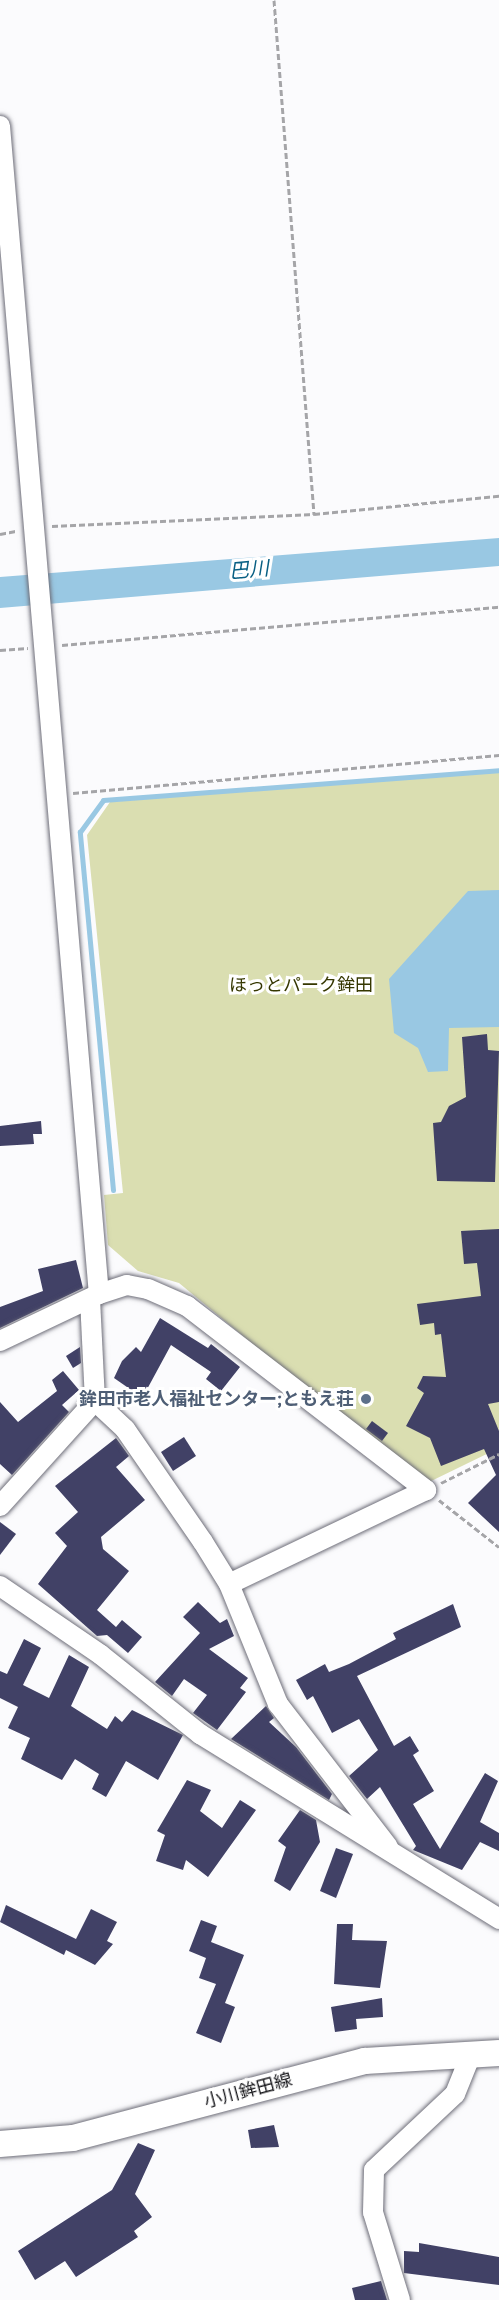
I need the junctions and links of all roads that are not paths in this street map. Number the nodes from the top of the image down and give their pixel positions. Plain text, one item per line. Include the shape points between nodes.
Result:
1 (0, 126) edge
2 (94, 1297) junction
3 (0, 1341) edge
4 (95, 1401) junction
5 (0, 1506) edge
6 (229, 1584) junction
7 (0, 1586) edge
8 (388, 1849) junction
9 (499, 1919) edge
10 (472, 2052) junction
11 (499, 2053) edge
12 (0, 2144) edge
13 (400, 2300) edge

1 - 2 street via 57,794
2 - 3 street
2 - 4 street
2 - 6 street via 127,1285 187,1306 426,1490
4 - 5 street
4 - 6 street via 125,1429
6 - 8 street via 278,1704 388,1841
7 - 8 street via 101,1655 200,1734
8 - 9 street
10 - 11 main road, 小川鉾田線
10 - 12 main road, 小川鉾田線 via 365,2061 73,2138
10 - 13 street via 455,2094 374,2170 373,2212

